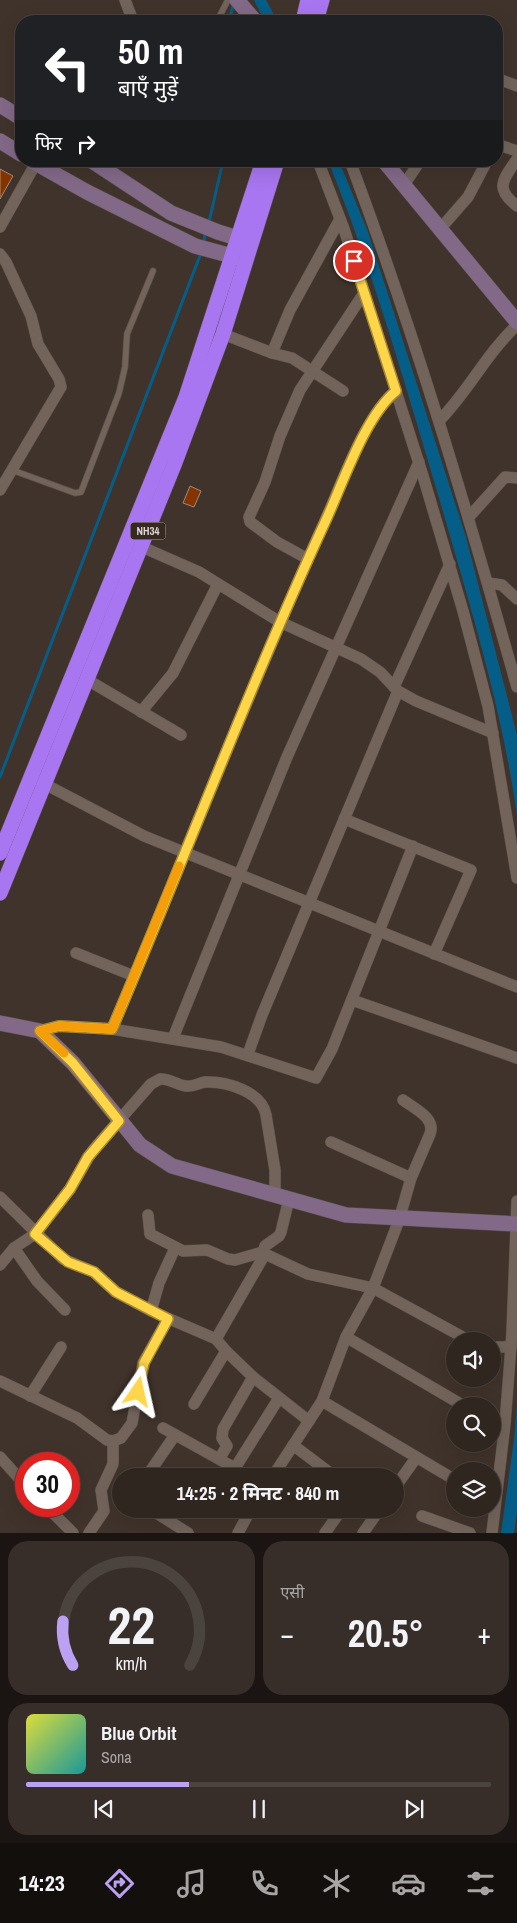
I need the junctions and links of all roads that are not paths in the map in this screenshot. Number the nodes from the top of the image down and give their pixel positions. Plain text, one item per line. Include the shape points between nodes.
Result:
1 (125, 0) edge
2 (228, 0) edge
3 (237, 0) edge
4 (309, 1) edge
5 (131, 15) edge
6 (220, 15) edge
7 (250, 15) edge
8 (305, 15) edge
9 (314, 15) edge
10 (503, 81) edge
11 (517, 86) edge
12 (0, 105) edge
13 (15, 114) edge
14 (0, 141) edge
15 (503, 146) edge
16 (15, 150) edge
17 (517, 151) edge
18 (517, 160) edge
19 (31, 167) edge
20 (43, 167) edge
21 (101, 167) edge
22 (260, 167) edge
23 (276, 167) edge
24 (320, 167) edge
25 (352, 167) edge
26 (389, 167) edge
27 (416, 167) edge
28 (484, 167) edge
29 (404, 185) junction
30 (517, 206) edge
31 (340, 219) junction
32 (0, 227) edge
33 (440, 229) junction
34 (238, 238) junction
35 (253, 243) junction
36 (0, 254) edge
37 (232, 256) junction
38 (247, 260) junction
39 (153, 270) dead end
40 (364, 293) junction
41 (517, 323) edge
42 (223, 334) junction
43 (272, 353) junction
44 (313, 370) junction
45 (343, 391) dead end
46 (396, 391) junction
47 (440, 420) junction
48 (419, 462) junction
49 (12, 470) junction
50 (517, 478) edge
51 (0, 490) edge
52 (469, 516) junction
53 (142, 547) junction
54 (308, 559) junction
55 (450, 564) junction
56 (218, 584) junction
57 (488, 584) junction
58 (517, 598) edge
59 (280, 622) junction
60 (335, 647) junction
61 (86, 678) junction
62 (517, 687) edge
63 (396, 689) junction
64 (142, 712) junction
65 (493, 733) junction
66 (182, 735) dead end
67 (29, 777) junction
68 (45, 783) junction
69 (344, 819) junction
70 (413, 846) junction
71 (0, 853) edge
72 (185, 853) junction
73 (238, 875) junction
74 (517, 878) edge
75 (0, 893) edge
76 (310, 904) junction
77 (379, 932) junction
78 (76, 953) dead end
79 (434, 954) junction
80 (134, 976) junction
81 (517, 988) edge
82 (352, 1000) junction
83 (0, 1023) edge
84 (112, 1029) junction
85 (40, 1031) junction
86 (173, 1038) junction
87 (248, 1054) junction
88 (517, 1058) edge
89 (403, 1100) dead end
90 (119, 1121) junction
91 (331, 1142) dead end
92 (411, 1178) junction
93 (0, 1197) edge
94 (282, 1197) junction
95 (517, 1201) edge
96 (148, 1214) dead end
97 (399, 1220) junction
98 (516, 1224) edge
99 (35, 1234) junction
100 (14, 1248) junction
101 (175, 1248) junction
102 (264, 1253) junction
103 (0, 1265) edge
104 (373, 1288) junction
105 (65, 1310) dead end
106 (151, 1311) junction
107 (168, 1319) junction
108 (454, 1332) edge
109 (346, 1337) junction
110 (216, 1339) junction
111 (501, 1346) edge
112 (60, 1347) dead end
113 (511, 1347) junction
114 (226, 1351) junction
115 (253, 1377) junction
116 (0, 1381) edge
117 (30, 1396) junction
118 (449, 1397) edge
119 (279, 1398) junction
120 (322, 1401) junction
121 (194, 1404) dead end
122 (309, 1421) junction
123 (163, 1428) dead end
124 (501, 1429) edge
125 (504, 1431) junction
126 (175, 1435) junction
127 (113, 1441) junction
128 (293, 1446) junction
129 (0, 1457) edge
130 (416, 1458) junction
131 (219, 1459) junction
132 (500, 1462) edge
133 (152, 1468) edge
134 (278, 1468) edge
135 (323, 1468) edge
136 (15, 1474) edge
137 (404, 1475) edge
138 (446, 1475) edge
139 (422, 1516) dead end
140 (57, 1517) edge
141 (493, 1517) edge
142 (163, 1518) edge
143 (246, 1518) edge
144 (336, 1518) edge
145 (374, 1518) edge
146 (181, 1531) edge
147 (73, 1533) edge
148 (89, 1533) edge
149 (238, 1533) edge
150 (325, 1533) edge
151 (363, 1533) edge
152 (470, 1533) edge
153 (492, 1533) edge

1 - 5 street
2 - 6 lane
3 - 7 street
4 - 8 highway
4 - 9 highway
10 - 11 street
12 - 13 street
14 - 16 street
15 - 17 street
18 - 30 street via 502,187
19 - 32 street
20 - 37 street via 195,246
21 - 34 street via 171,213
22 - 34 highway, NH34
23 - 35 highway, NH34
24 - 31 street
25 - 47 street
26 - 29 street
27 - 29 street
28 - 33 street via 468,197
29 - 33 street
31 - 40 street
31 - 43 street via 290,310
33 - 41 street
34 - 35 street
34 - 37 highway, NH34
35 - 38 highway, NH34
36 - 49 street via 31,316 38,344 60,383 58,394
37 - 38 street
37 - 67 highway, NH34 via 186,397
38 - 42 highway, NH34
39 - 49 lane via 127,334 119,393 81,492
40 - 44 street
40 - 46 street
41 - 47 street via 460,399
42 - 43 street
42 - 53 highway, NH34
43 - 44 street via 292,358
44 - 45 street
44 - 54 street via 300,390 249,517 250,522 277,542
46 - 48 street
46 - 54 street via 389,396 367,430
47 - 52 street
48 - 55 street
48 - 60 street
49 - 51 street
50 - 52 street via 505,477
52 - 57 street
53 - 56 street
53 - 61 highway, NH34
54 - 59 street
55 - 63 street
55 - 65 street
56 - 59 street
56 - 64 street via 181,661
57 - 58 street via 502,584
57 - 62 street
59 - 60 street
59 - 72 street
60 - 63 street via 380,672
60 - 73 street
61 - 64 street
61 - 68 highway, NH34
63 - 65 street
63 - 69 street
64 - 66 street
65 - 74 street
67 - 68 street
67 - 71 highway, NH34
68 - 72 street via 144,836
68 - 75 highway, NH34
69 - 70 street
69 - 76 street
70 - 77 street
70 - 79 street via 471,870
72 - 73 street
72 - 80 street
73 - 76 street
73 - 86 street
76 - 77 street
76 - 87 street
77 - 79 street
77 - 82 street
78 - 80 street
79 - 81 street
80 - 84 street
82 - 87 street via 316,1078
82 - 88 street
83 - 85 street
84 - 85 street via 59,1026
84 - 86 street
85 - 90 street via 73,1063
86 - 87 street
89 - 92 street via 429,1120 432,1127
90 - 94 street via 140,1145 172,1166
90 - 94 street via 151,1084 160,1079 186,1086 217,1083 252,1094 265,1108
90 - 99 street via 88,1157 70,1189
91 - 92 street
92 - 97 street
93 - 99 street via 22,1216
94 - 97 street via 346,1215
94 - 102 street via 279,1236 265,1246
95 - 98 street
96 - 101 street via 150,1234
97 - 98 street
97 - 104 street
98 - 113 street
99 - 100 street
99 - 106 street via 68,1262 94,1272 116,1292
100 - 103 street
100 - 105 street via 37,1281
101 - 102 street via 207,1250 235,1260
101 - 106 street
102 - 104 street via 308,1274
102 - 110 street
104 - 108 street
104 - 109 street
106 - 107 street
107 - 110 street
107 - 127 street via 144,1363 132,1423 121,1438
109 - 118 street
109 - 120 street
110 - 114 street
111 - 113 street
112 - 117 street
113 - 125 street
114 - 115 street
114 - 121 street
115 - 119 street
115 - 131 street via 223,1429 222,1438 227,1446
116 - 117 street
117 - 127 street via 77,1418
119 - 122 street
119 - 131 street via 237,1466 230,1467
120 - 122 street
120 - 130 street
122 - 128 street
123 - 126 street
124 - 125 street
125 - 132 street
126 - 131 street
126 - 133 street
127 - 148 street via 112,1464 101,1490 104,1511
128 - 134 street
128 - 135 street
129 - 136 street
130 - 137 street
130 - 138 street
139 - 152 street
140 - 147 street
141 - 153 street
142 - 146 street
143 - 149 street
144 - 150 street
145 - 151 street

